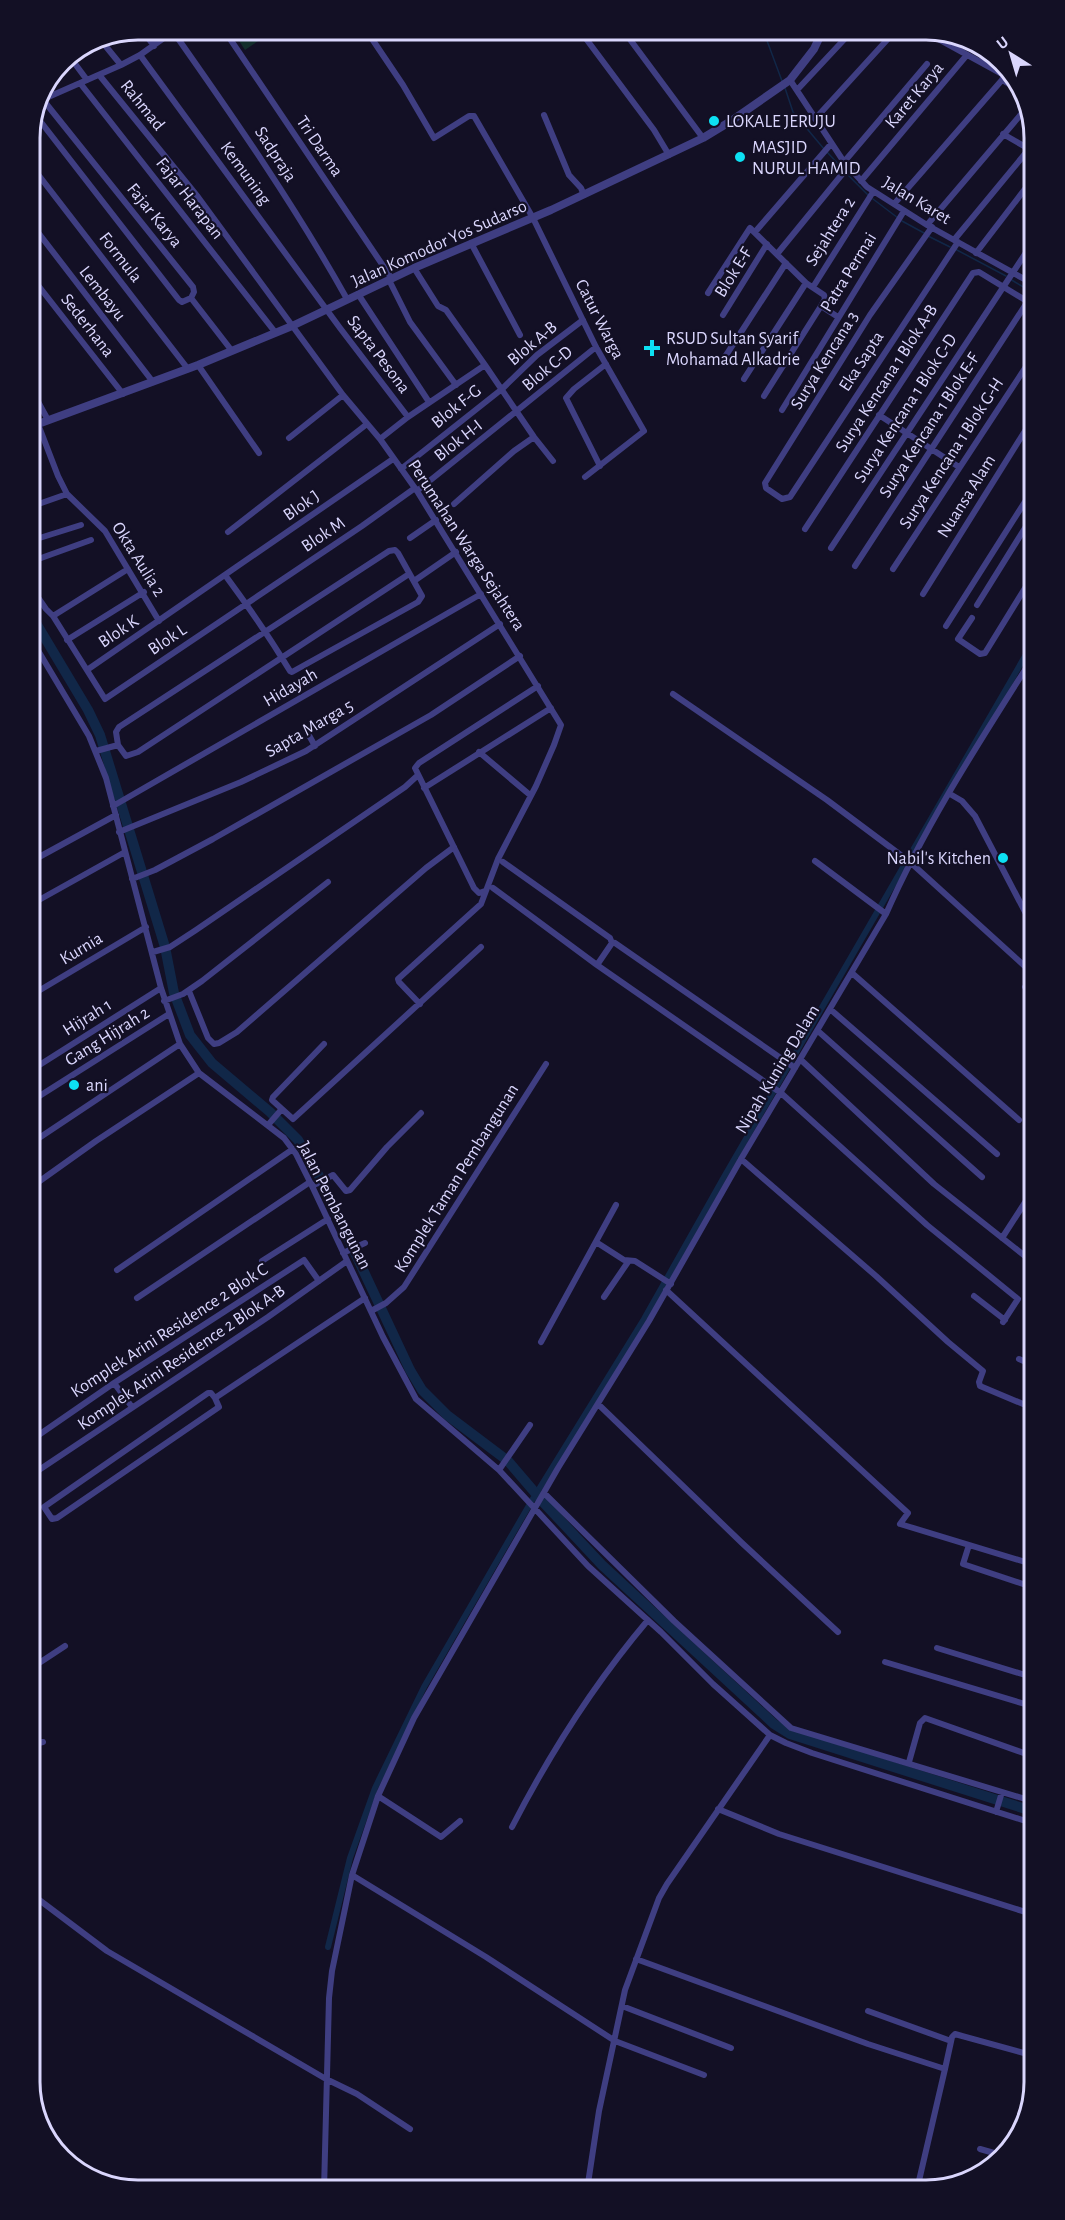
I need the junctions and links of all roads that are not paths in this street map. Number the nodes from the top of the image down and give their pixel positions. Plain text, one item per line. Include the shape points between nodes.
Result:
1 (150, 40) edge
2 (161, 40) edge
3 (181, 40) edge
4 (231, 40) edge
5 (373, 40) edge
6 (587, 41) edge
7 (631, 41) edge
8 (818, 41) edge
9 (843, 41) edge
10 (886, 41) edge
11 (942, 42) edge
12 (154, 46) junction
13 (106, 47) edge
14 (140, 55) junction
15 (966, 56) junction
16 (927, 64) dead end
17 (981, 64) edge
18 (74, 65) edge
19 (121, 65) junction
20 (100, 75) junction
21 (790, 80) junction
22 (83, 81) junction
23 (996, 84) edge
24 (797, 90) junction
25 (50, 96) edge
26 (48, 103) edge
27 (1021, 114) edge
28 (544, 115) dead end
29 (815, 119) junction
30 (42, 124) edge
31 (1004, 134) junction
32 (703, 138) junction
33 (830, 145) junction
34 (1024, 146) edge
35 (669, 155) junction
36 (1024, 161) edge
37 (846, 166) junction
38 (41, 178) edge
39 (861, 182) junction
40 (1024, 191) edge
41 (872, 193) junction
42 (584, 195) junction
43 (894, 204) junction
44 (903, 212) junction
45 (533, 218) junction
46 (929, 228) junction
47 (755, 232) junction
48 (41, 236) edge
49 (956, 242) junction
50 (471, 243) junction
51 (767, 244) junction
52 (976, 253) junction
53 (777, 254) junction
54 (1024, 255) edge
55 (786, 263) junction
56 (414, 268) junction
57 (1011, 274) junction
58 (390, 280) junction
59 (1024, 280) edge
60 (806, 283) junction
61 (1003, 286) junction
62 (813, 287) junction
63 (41, 289) edge
64 (708, 293) dead end
65 (358, 294) junction
66 (191, 298) junction
67 (347, 299) junction
68 (1024, 299) edge
69 (821, 306) junction
70 (1024, 307) edge
71 (326, 309) junction
72 (723, 315) dead end
73 (838, 317) junction
74 (583, 320) junction
75 (292, 326) junction
76 (275, 332) junction
77 (520, 335) dead end
78 (596, 347) junction
79 (232, 351) junction
80 (721, 363) dead end
81 (606, 364) junction
82 (198, 365) junction
83 (485, 365) junction
84 (188, 369) junction
85 (1024, 370) edge
86 (744, 379) dead end
87 (153, 382) junction
88 (456, 384) junction
89 (502, 389) junction
90 (123, 394) junction
91 (343, 395) junction
92 (764, 396) dead end
93 (429, 402) junction
94 (41, 407) edge
95 (782, 410) dead end
96 (518, 412) junction
97 (879, 415) junction
98 (408, 417) junction
99 (48, 420) junction
100 (41, 423) edge
101 (367, 424) junction
102 (906, 432) junction
103 (1024, 433) edge
104 (534, 437) junction
105 (289, 438) dead end
106 (41, 439) edge
107 (380, 439) junction
108 (931, 449) junction
109 (259, 453) dead end
110 (393, 459) junction
111 (553, 461) dead end
112 (600, 466) junction
113 (959, 467) junction
114 (401, 469) junction
115 (585, 477) dead end
116 (416, 489) junction
117 (67, 494) junction
118 (790, 497) joint
119 (41, 503) edge
120 (1024, 503) edge
121 (454, 504) dead end
122 (436, 520) junction
123 (81, 525) dead end
124 (805, 529) dead end
125 (1024, 529) edge
126 (228, 531) dead end
127 (41, 538) edge
128 (410, 538) dead end
129 (91, 540) dead end
130 (831, 548) dead end
131 (456, 552) junction
132 (41, 558) edge
133 (855, 566) dead end
134 (128, 569) junction
135 (893, 569) dead end
136 (409, 574) junction
137 (225, 575) junction
138 (414, 581) junction
139 (1024, 590) edge
140 (144, 592) junction
141 (482, 594) junction
142 (923, 594) dead end
143 (41, 600) edge
144 (247, 604) junction
145 (976, 605) dead end
146 (53, 616) junction
147 (972, 618) dead end
148 (159, 621) junction
149 (500, 624) junction
150 (946, 626) dead end
151 (265, 633) junction
152 (68, 640) junction
153 (41, 655) edge
154 (519, 656) junction
155 (281, 657) junction
156 (87, 670) junction
157 (1024, 672) edge
158 (538, 686) junction
159 (673, 694) dead end
160 (551, 708) junction
161 (306, 730) dead end
162 (116, 746) junction
163 (315, 746) junction
164 (98, 750) junction
165 (479, 752) junction
166 (417, 776) junction
167 (424, 788) junction
168 (950, 794) junction
169 (530, 795) junction
170 (115, 804) junction
171 (116, 815) junction
172 (121, 830) junction
173 (454, 847) junction
174 (125, 852) junction
175 (41, 856) edge
176 (908, 860) junction
177 (815, 861) dead end
178 (503, 862) dead end
179 (135, 878) junction
180 (328, 882) dead end
181 (493, 888) dead end
182 (485, 891) junction
183 (41, 900) edge
184 (1024, 910) edge
185 (881, 911) junction
186 (146, 927) junction
187 (615, 943) dead end
188 (481, 947) dead end
189 (156, 952) junction
190 (597, 965) junction
191 (1024, 965) edge
192 (852, 973) junction
193 (161, 988) junction
194 (41, 990) edge
195 (186, 993) junction
196 (164, 1001) junction
197 (420, 1004) junction
198 (830, 1009) junction
199 (169, 1014) junction
200 (818, 1031) junction
201 (180, 1044) junction
202 (324, 1044) dead end
203 (800, 1059) junction
204 (41, 1064) edge
205 (546, 1064) dead end
206 (795, 1068) junction
207 (199, 1073) junction
208 (780, 1092) junction
209 (41, 1095) edge
210 (279, 1111) junction
211 (421, 1113) dead end
212 (1019, 1120) dead end
213 (269, 1123) junction
214 (40, 1137) edge
215 (293, 1149) junction
216 (997, 1154) dead end
217 (741, 1159) junction
218 (982, 1178) dead end
219 (40, 1181) edge
220 (312, 1185) junction
221 (1024, 1204) edge
222 (616, 1205) dead end
223 (328, 1219) junction
224 (1002, 1238) junction
225 (596, 1242) junction
226 (364, 1243) dead end
227 (343, 1253) junction
228 (1024, 1255) edge
229 (262, 1261) dead end
230 (347, 1261) junction
231 (628, 1262) junction
232 (117, 1270) dead end
233 (319, 1281) junction
234 (668, 1282) junction
235 (666, 1290) junction
236 (974, 1296) dead end
237 (604, 1297) dead end
238 (137, 1298) dead end
239 (364, 1298) junction
240 (373, 1310) junction
241 (541, 1342) dead end
242 (1019, 1359) dead end
243 (1024, 1361) edge
244 (114, 1383) junction
245 (215, 1398) junction
246 (598, 1404) junction
247 (1024, 1404) edge
248 (132, 1407) junction
249 (530, 1425) dead end
250 (40, 1434) edge
251 (500, 1467) junction
252 (40, 1469) edge
253 (544, 1496) junction
254 (535, 1508) junction
255 (969, 1545) junction
256 (1024, 1562) edge
257 (1024, 1584) edge
258 (648, 1620) junction
259 (838, 1632) dead end
260 (65, 1647) dead end
261 (937, 1648) dead end
262 (885, 1662) dead end
263 (40, 1663) edge
264 (1024, 1675) edge
265 (1024, 1704) edge
266 (771, 1735) junction
267 (1024, 1753) edge
268 (909, 1762) junction
269 (1002, 1792) junction
270 (378, 1797) junction
271 (1024, 1799) edge
272 (718, 1809) junction
273 (996, 1812) junction
274 (460, 1821) dead end
275 (1024, 1821) edge
276 (512, 1827) dead end
277 (352, 1875) junction
278 (40, 1901) edge
279 (1024, 1912) edge
280 (636, 1959) junction
281 (622, 2006) junction
282 (868, 2011) dead end
283 (615, 2041) junction
284 (951, 2041) junction
285 (731, 2048) dead end
286 (1024, 2052) edge
287 (945, 2069) junction
288 (704, 2075) dead end
289 (326, 2079) junction
290 (410, 2129) dead end
291 (980, 2149) dead end
292 (993, 2153) edge
293 (324, 2179) edge
294 (589, 2180) edge
295 (919, 2180) edge

1 - 12 street
2 - 12 street
3 - 67 street, Sadpraja via 253,145
4 - 58 street, Tri Darma
5 - 45 street, Catur Warga via 434,138 473,115
6 - 35 street
7 - 32 street
8 - 21 street, Jalan Komodor Yos Sudarso
9 - 24 street
10 - 29 street
11 - 15 street
12 - 14 street
13 - 19 street
14 - 19 street
14 - 71 street, Kemuning
15 - 17 street
15 - 39 street, Karet Karya
16 - 37 street
18 - 22 street, Fajar Harapan
19 - 20 street
20 - 22 street
20 - 75 street, Rahmad via 198,197
21 - 24 street, Jalan Karet
21 - 32 street, Jalan Komodor Yos Sudarso
22 - 25 street
22 - 76 street, Fajar Harapan
23 - 43 street
24 - 29 street, Jalan Karet
26 - 66 street, Fajar Karya via 193,287
27 - 31 street, Surya Kencana 3
28 - 42 street via 569,175
29 - 33 street, Jalan Karet
30 - 66 street via 179,300
31 - 34 street
31 - 46 street, Surya Kencana 3
32 - 35 street, Jalan Komodor Yos Sudarso
33 - 37 street, Jalan Karet
33 - 47 street
35 - 42 street, Jalan Komodor Yos Sudarso
36 - 49 street, Eka Sapta
37 - 39 street, Jalan Karet
37 - 53 street
38 - 84 street, Formula
39 - 41 street, Jalan Karet
40 - 52 street
41 - 43 street, Jalan Karet
41 - 62 street, Sejahtera 2
42 - 45 street, Jalan Komodor Yos Sudarso
43 - 44 street, Jalan Karet
44 - 46 street, Jalan Karet
44 - 73 street, Patra Permai
45 - 50 street, Jalan Komodor Yos Sudarso
45 - 74 street, Catur Warga
46 - 49 street, Jalan Karet
46 - 118 street, Surya Kencana 3 via 765,483 782,499
47 - 51 street
47 - 64 street via 748,229
48 - 87 street, Lembayu
49 - 52 street, Jalan Karet
49 - 118 street, Eka Sapta
50 - 56 street, Jalan Komodor Yos Sudarso
50 - 77 street
51 - 53 street
51 - 72 street, Blok E-F
52 - 57 street, Jalan Karet
53 - 55 street
54 - 57 street, Surya Kencana 1 Blok C-D
55 - 60 street
55 - 80 street
56 - 58 street, Jalan Komodor Yos Sudarso
56 - 83 street via 438,306 446,310
57 - 59 street, Jalan Karet
57 - 61 street, Surya Kencana 1 Blok C-D
58 - 65 street, Jalan Komodor Yos Sudarso
58 - 88 street, Tri Darma via 410,322
60 - 62 street, Sejahtera 2
60 - 86 street, Sejahtera 2
61 - 68 street
61 - 97 street, Surya Kencana 1 Blok A-B via 979,272 973,273
61 - 102 street, Surya Kencana 1 Blok C-D
62 - 69 street, Sejahtera 2 via 825,297
63 - 90 street, Sederhana
65 - 67 street, Jalan Komodor Yos Sudarso
65 - 93 street
66 - 79 street, Fajar Karya
67 - 71 street, Jalan Komodor Yos Sudarso
69 - 73 street
69 - 92 street
70 - 108 street, Surya Kencana 1 Blok E-F
71 - 75 street, Jalan Komodor Yos Sudarso
71 - 98 street, Sapta Pesona
73 - 95 street, Patra Permai
74 - 78 street, Catur Warga
74 - 89 street, Blok A-B via 537,355
75 - 76 street, Jalan Komodor Yos Sudarso
75 - 91 street, Perumahan Warga Sejahtera
76 - 79 street, Jalan Komodor Yos Sudarso
78 - 81 street, Catur Warga
78 - 96 street, Blok C-D
79 - 82 street, Jalan Komodor Yos Sudarso
81 - 112 street via 566,398
81 - 112 street, Catur Warga via 644,431
82 - 84 street, Jalan Komodor Yos Sudarso
82 - 109 street
83 - 88 street
83 - 89 street
84 - 87 street, Jalan Komodor Yos Sudarso
85 - 113 street, Surya Kencana 1 Blok G-H
87 - 90 street, Jalan Komodor Yos Sudarso
88 - 93 street
89 - 96 street
89 - 114 street, Blok F-G
90 - 99 street, Jalan Komodor Yos Sudarso
91 - 101 street, Perumahan Warga Sejahtera
91 - 105 street
93 - 98 street
94 - 99 street
96 - 104 street
96 - 116 street, Blok H-I
97 - 102 street
97 - 124 street, Surya Kencana 1 Blok A-B
98 - 107 street
99 - 100 street, Jalan Komodor Yos Sudarso
101 - 107 street, Perumahan Warga Sejahtera
101 - 126 street
102 - 108 street
102 - 130 street, Surya Kencana 1 Blok C-D
103 - 142 street, Nuansa Alam
104 - 111 street
104 - 121 street
106 - 117 street, Okta Aulia 2
107 - 110 street, Perumahan Warga Sejahtera
108 - 113 street
108 - 133 street, Surya Kencana 1 Blok E-F
110 - 114 street, Perumahan Warga Sejahtera
110 - 137 street, Blok J
112 - 115 street
113 - 135 street, Surya Kencana 1 Blok G-H
114 - 116 street, Perumahan Warga Sejahtera
116 - 122 street, Perumahan Warga Sejahtera
116 - 144 street, Blok M
117 - 119 street
117 - 134 street, Okta Aulia 2 via 101,527
120 - 150 street
122 - 128 street
122 - 131 street, Perumahan Warga Sejahtera
123 - 127 street
125 - 145 street
129 - 132 street
131 - 138 street
131 - 141 street, Perumahan Warga Sejahtera
134 - 140 street, Okta Aulia 2
134 - 146 street
136 - 138 street
136 - 151 street via 398,553 389,551
136 - 155 street
137 - 144 street
137 - 148 street, Blok K
138 - 155 street via 422,596 408,608 295,671 290,671
139 - 147 street via 985,653 980,654 958,639
140 - 148 street, Okta Aulia 2
140 - 152 street
141 - 149 street, Perumahan Warga Sejahtera
141 - 170 street, Hidayah
143 - 146 street
144 - 151 street
144 - 156 street, Blok L via 104,698
146 - 152 street
148 - 156 street, Blok K
149 - 154 street, Perumahan Warga Sejahtera
149 - 163 street, Sapta Marga 5
151 - 155 street
151 - 162 street via 120,727
152 - 156 street
153 - 164 street, Jalan Pembangunan
154 - 158 street, Perumahan Warga Sejahtera
154 - 179 street via 431,715
155 - 162 street via 138,752 126,756
157 - 168 street, Nipah Kuning Dalam
158 - 160 street, Perumahan Warga Sejahtera
158 - 166 street via 419,763 415,768
159 - 176 street
160 - 165 street
160 - 169 street, Perumahan Warga Sejahtera via 561,729
161 - 163 street
162 - 164 street
163 - 172 street, Sapta Marga 5 via 241,782
164 - 170 street, Jalan Pembangunan
165 - 167 street
165 - 169 street
166 - 167 street
166 - 189 street via 170,947
167 - 173 street
168 - 176 street, Nipah Kuning Dalam
168 - 184 street via 975,816
169 - 182 street
170 - 171 street, Jalan Pembangunan
171 - 172 street, Jalan Pembangunan
171 - 175 street
172 - 174 street, Jalan Pembangunan
173 - 182 street via 474,888 479,893
173 - 195 street via 237,1032 219,1043 208,1038
174 - 179 street, Jalan Pembangunan
174 - 183 street
176 - 185 street, Nipah Kuning Dalam
176 - 191 street
177 - 185 street
178 - 190 street via 610,938 612,943
179 - 186 street, Jalan Pembangunan
180 - 195 street
181 - 190 street
182 - 197 street via 481,904 398,979
185 - 192 street, Nipah Kuning Dalam
186 - 189 street, Jalan Pembangunan
186 - 194 street, Kurnia
187 - 206 street
188 - 197 street
189 - 193 street, Jalan Pembangunan
190 - 208 street
192 - 198 street, Nipah Kuning Dalam
192 - 212 street
193 - 196 street, Jalan Pembangunan
193 - 204 street, Hijrah 1
195 - 196 street
196 - 199 street, Jalan Pembangunan
197 - 210 street via 293,1119
198 - 200 street, Nipah Kuning Dalam
198 - 216 street
199 - 201 street, Jalan Pembangunan
199 - 209 street, Gang Hijrah 2
200 - 203 street, Nipah Kuning Dalam
200 - 218 street
201 - 207 street, Jalan Pembangunan
201 - 214 street
202 - 210 street via 273,1097
203 - 206 street, Nipah Kuning Dalam
203 - 224 street via 934,1184
205 - 240 street, Komplek Taman Pembangunan via 404,1287
206 - 208 street, Nipah Kuning Dalam
207 - 213 street, Jalan Pembangunan
207 - 219 street
208 - 217 street, Nipah Kuning Dalam
208 - 236 street via 927,1225 1018,1299 1004,1321
210 - 213 street
211 - 220 street via 350,1190 346,1191 333,1175
213 - 215 street, Jalan Pembangunan
215 - 220 street, Jalan Pembangunan
215 - 232 street
217 - 234 street, Nipah Kuning Dalam
217 - 247 street via 982,1370 980,1386
220 - 223 street, Jalan Pembangunan
220 - 238 street
221 - 224 street
222 - 225 street
223 - 227 street, Jalan Pembangunan
223 - 229 street
224 - 228 street
225 - 231 street
225 - 241 street
226 - 227 street
227 - 230 street, Jalan Pembangunan
230 - 233 street, Komplek Arini Residence 2 Blok A-B
230 - 239 street, Jalan Pembangunan
231 - 234 street via 635,1261
231 - 237 street
233 - 244 street, Komplek Arini Residence 2 Blok C via 304,1260
233 - 248 street, Komplek Arini Residence 2 Blok A-B
234 - 235 street, Nipah Kuning Dalam
235 - 246 street, Nipah Kuning Dalam
235 - 255 street via 903,1508 908,1513 900,1524
239 - 240 street, Jalan Pembangunan
239 - 245 street
240 - 251 street, Jalan Pembangunan via 416,1399
242 - 243 street
244 - 248 street
244 - 250 street, Komplek Arini Residence 2 Blok C
245 - 245 street via 219,1407 52,1519 44,1505 208,1393
246 - 253 street, Nipah Kuning Dalam
246 - 259 street
248 - 252 street, Komplek Arini Residence 2 Blok A-B
249 - 251 street
251 - 254 street, Jalan Pembangunan
253 - 254 street, Nipah Kuning Dalam
253 - 268 street via 791,1728
254 - 258 street, Jalan Pembangunan via 588,1566
254 - 270 street, Nipah Kuning Dalam via 414,1718
255 - 256 street
255 - 257 street via 963,1564
258 - 266 street, Jalan Pembangunan
258 - 276 street via 564,1734
260 - 263 street
261 - 264 street
262 - 265 street
266 - 272 street
266 - 273 street, Jalan Pembangunan via 812,1753
267 - 268 street via 925,1718
268 - 269 street
269 - 271 street
269 - 273 street
270 - 274 street via 441,1837
270 - 277 street, Nipah Kuning Dalam
272 - 279 street via 779,1834
272 - 280 street via 663,1890
273 - 275 street, Jalan Pembangunan
277 - 283 street
277 - 289 street, Nipah Kuning Dalam via 332,1971
278 - 289 street via 106,1951
280 - 281 street
280 - 287 street
281 - 283 street
281 - 285 street
282 - 284 street
283 - 288 street
283 - 294 street
284 - 286 street via 953,2034
284 - 287 street
287 - 295 street
289 - 290 street
289 - 293 street, Nipah Kuning Dalam
291 - 292 street

